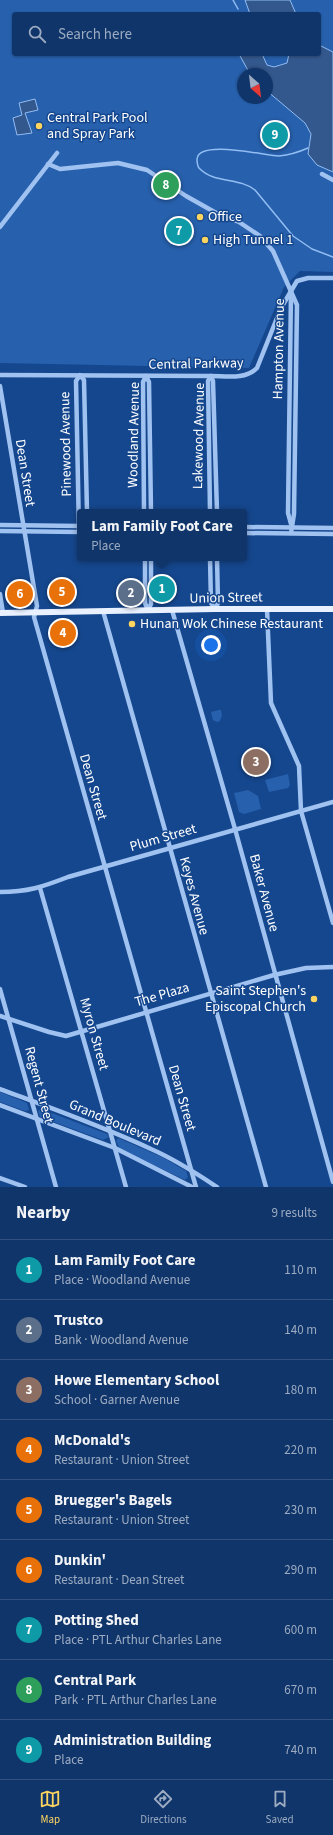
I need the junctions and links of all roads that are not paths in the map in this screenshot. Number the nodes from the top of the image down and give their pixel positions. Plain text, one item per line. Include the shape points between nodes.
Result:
1 (57, 153) dead end
2 (48, 164) junction
3 (322, 174) dead end
4 (333, 180) edge
5 (0, 227) edge
6 (333, 278) edge
7 (291, 290) junction
8 (0, 375) edge
9 (80, 375) junction
10 (146, 376) junction
11 (211, 376) junction
12 (0, 386) edge
13 (80, 509) edge
14 (87, 509) edge
15 (144, 509) edge
16 (151, 509) edge
17 (210, 509) edge
18 (217, 509) edge
19 (0, 525) edge
20 (77, 526) edge
21 (247, 527) edge
22 (291, 527) junction
23 (23, 528) junction
24 (333, 528) edge
25 (0, 531) edge
26 (77, 532) edge
27 (247, 533) edge
28 (292, 533) junction
29 (333, 534) edge
30 (145, 561) edge
31 (151, 561) edge
32 (210, 561) edge
33 (217, 561) edge
34 (211, 571) junction
35 (217, 572) junction
36 (0, 594) edge
37 (215, 609) junction
38 (267, 609) junction
39 (333, 609) edge
40 (148, 610) junction
41 (172, 610) junction
42 (103, 611) junction
43 (36, 612) junction
44 (2, 613) edge
45 (333, 802) edge
46 (301, 811) junction
47 (235, 829) junction
48 (170, 848) junction
49 (104, 867) junction
50 (40, 888) junction
51 (0, 892) edge
52 (333, 923) edge
53 (333, 967) edge
54 (274, 975) junction
55 (0, 989) edge
56 (210, 993) junction
57 (145, 1011) junction
58 (0, 1016) edge
59 (9, 1019) junction
60 (81, 1032) junction
61 (0, 1089) edge
62 (31, 1100) junction
63 (0, 1105) edge
64 (36, 1118) junction
65 (111, 1131) junction
66 (115, 1148) junction
67 (191, 1170) junction
68 (0, 1178) edge
69 (333, 1182) edge
70 (25, 1187) edge
71 (56, 1187) edge
72 (126, 1187) edge
73 (192, 1187) edge
74 (196, 1187) edge
75 (217, 1187) edge
76 (266, 1187) edge

1 - 2 street
2 - 5 street
2 - 7 street via 60,169 118,163 148,170 186,196 218,214 239,222 260,236 273,251
3 - 4 street
6 - 7 street, Central Parkway via 308,278 297,281
7 - 11 street, Central Parkway via 257,368 242,376
7 - 22 street, Hampton Avenue via 288,513
7 - 22 street, Hampton Avenue via 298,305 298,325 294,514
8 - 9 street, Central Parkway
9 - 10 street, Central Parkway
9 - 13 street, Pinewood Avenue via 76,380
9 - 14 street, Pinewood Avenue via 84,380
10 - 11 street, Central Parkway
10 - 15 street, Woodland Avenue
10 - 16 street, Woodland Avenue
11 - 17 street, Lakewood Avenue via 208,381
11 - 18 street, Lakewood Avenue
12 - 23 street, Dean Street
19 - 23 street
20 - 23 street
21 - 22 street
22 - 24 street
22 - 28 street, Hampton Avenue
23 - 25 street
23 - 26 street
23 - 43 street, Dean Street
27 - 28 street
28 - 29 street
30 - 40 street via 145,603
31 - 40 street via 151,604
32 - 34 street
33 - 35 street
34 - 35 street
34 - 37 street via 211,603
35 - 37 street via 218,603
36 - 44 street
37 - 38 main road, Union Street
37 - 41 main road, Union Street
38 - 39 main road, Union Street
38 - 46 street via 271,703 299,766
40 - 41 main road, Union Street
40 - 42 main road, Union Street
41 - 47 street, Baker Avenue
42 - 43 main road, Union Street
42 - 48 street, Keyes Avenue
43 - 44 main road, Union Street
43 - 49 street, Dean Street via 34,617
45 - 46 street, Plum Street
46 - 47 street, Plum Street
46 - 52 street
47 - 48 street, Plum Street
47 - 54 street, Baker Avenue
48 - 49 street, Plum Street
48 - 56 street, Keyes Avenue
49 - 50 street, Plum Street
49 - 57 street, Dean Street
50 - 51 street, Plum Street via 27,892
50 - 60 street, Myron Street
53 - 54 street, The Plaza via 306,968
54 - 56 street, The Plaza
54 - 69 street, Baker Avenue
55 - 59 street, Regent Street
56 - 57 street, The Plaza
56 - 76 street, Keyes Avenue
57 - 60 street, The Plaza
57 - 67 street, Dean Street
58 - 59 street, The Plaza
59 - 60 street, The Plaza via 66,1036
59 - 62 street, Regent Street
60 - 65 street, Myron Street
61 - 62 street, Grand Boulevard
62 - 64 street, Regent Street
62 - 65 street, Grand Boulevard
63 - 64 street, Grand Boulevard
64 - 66 street, Grand Boulevard
64 - 71 street, Regent Street
65 - 66 street, Myron Street
65 - 67 street, Grand Boulevard
66 - 72 street, Myron Street
66 - 73 street, Grand Boulevard
67 - 74 street, Dean Street
67 - 75 street, Grand Boulevard
68 - 70 street

